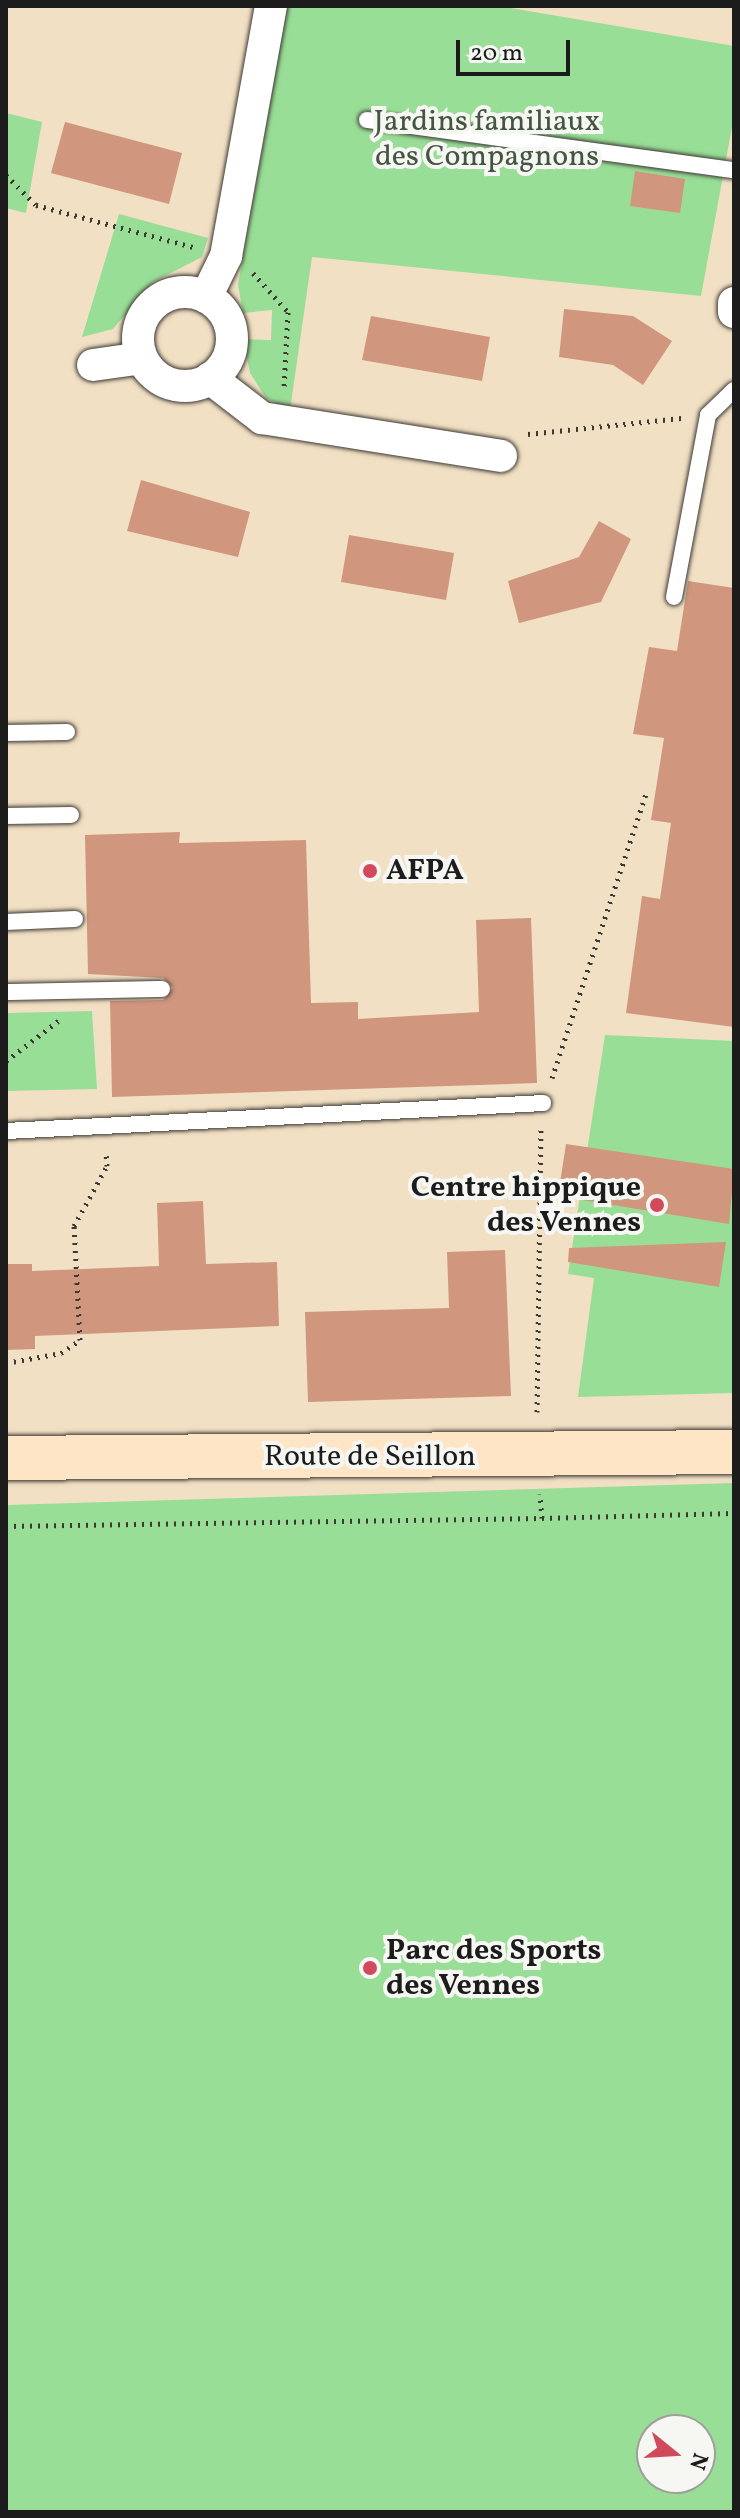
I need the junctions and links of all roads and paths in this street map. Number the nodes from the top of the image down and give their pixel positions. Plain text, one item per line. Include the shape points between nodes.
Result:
1 (271, 6) edge
2 (367, 120) dead end
3 (734, 170) edge
4 (6, 175) edge
5 (226, 256) junction
6 (206, 297) junction
7 (734, 303) edge
8 (734, 312) edge
9 (142, 358) junction
10 (93, 365) dead end
11 (210, 378) junction
12 (734, 390) edge
13 (708, 415) junction
14 (280, 421) junction
15 (501, 456) joint
16 (674, 597) dead end
17 (67, 732) dead end
18 (6, 733) edge
19 (71, 815) dead end
20 (6, 816) edge
21 (75, 919) dead end
22 (6, 922) edge
23 (162, 989) dead end
24 (87, 991) junction
25 (6, 992) edge
26 (6, 1061) edge
27 (543, 1103) dead end
28 (104, 1126) junction
29 (6, 1131) edge
30 (6, 1363) edge
31 (734, 1452) edge
32 (538, 1457) junction
33 (6, 1458) edge
34 (734, 1513) edge
35 (542, 1518) junction
36 (6, 1526) edge

1 - 5 street
2 - 3 lane
4 - 5 path via 36,205
5 - 6 street
5 - 14 path via 264,279 288,312
6 - 9 street via 189,292 158,300 139,326
6 - 11 street via 232,336
7 - 8 street
9 - 10 street
9 - 11 street via 168,383
11 - 14 street via 262,418
12 - 13 lane
13 - 15 path via 520,435
13 - 16 lane
14 - 15 street
17 - 18 lane
19 - 20 lane
21 - 22 lane
23 - 24 lane
24 - 25 lane
24 - 26 path via 42,1040
27 - 28 lane
28 - 29 lane
28 - 30 path via 107,1166 74,1226 80,1340 61,1353
31 - 32 street, Route de Seillon
32 - 33 street, Route de Seillon
32 - 35 path
34 - 35 path
35 - 36 path

